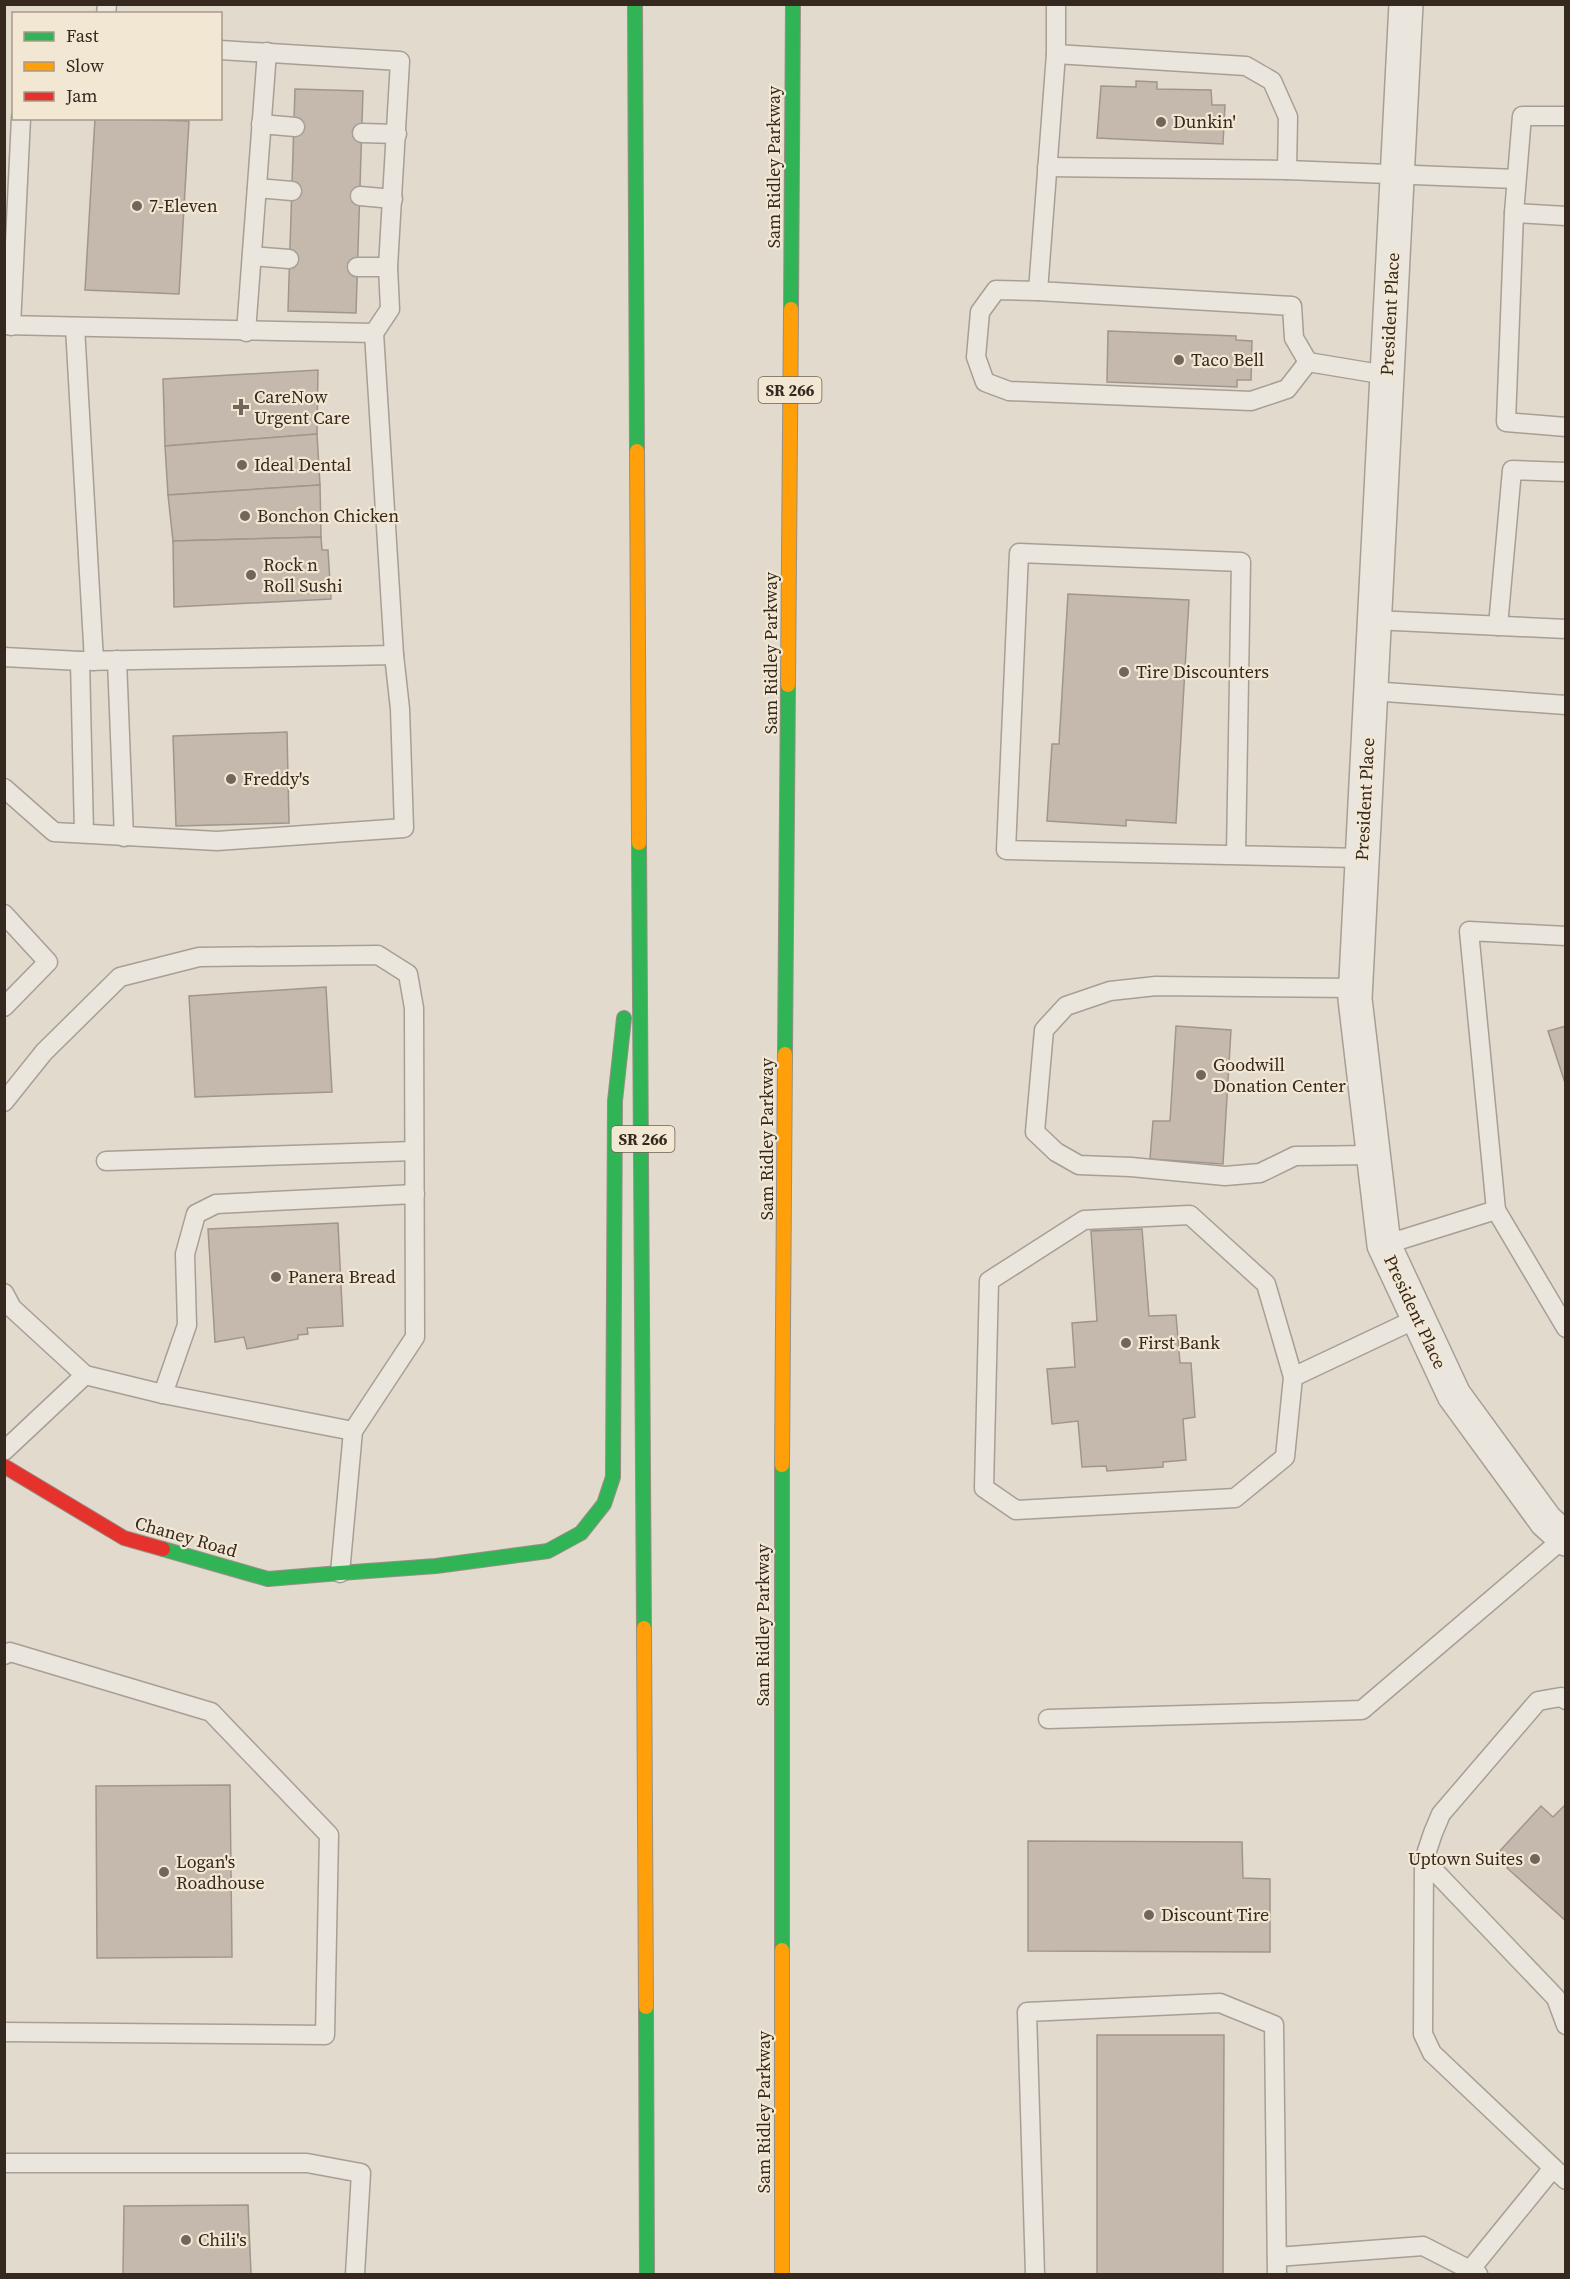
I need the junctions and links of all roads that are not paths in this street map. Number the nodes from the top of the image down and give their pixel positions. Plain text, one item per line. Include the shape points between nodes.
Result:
1 (635, 4) edge
2 (793, 4) edge
3 (1056, 4) edge
4 (1406, 4) edge
5 (222, 50) edge
6 (267, 52) junction
7 (1056, 54) junction
8 (1566, 116) edge
9 (21, 120) edge
10 (261, 124) junction
11 (295, 127) dead end
12 (362, 133) dead end
13 (397, 134) junction
14 (1047, 166) junction
15 (1287, 170) junction
16 (1397, 174) junction
17 (1516, 179) junction
18 (256, 188) junction
19 (292, 191) dead end
20 (360, 196) dead end
21 (393, 199) junction
22 (1514, 213) junction
23 (1566, 216) edge
24 (252, 256) junction
25 (289, 259) dead end
26 (357, 267) dead end
27 (388, 267) junction
28 (1038, 291) junction
29 (8, 325) edge
30 (75, 327) junction
31 (246, 332) junction
32 (374, 333) junction
33 (1308, 362) junction
34 (1386, 375) junction
35 (1566, 427) edge
36 (1566, 472) edge
37 (1374, 621) junction
38 (1498, 626) junction
39 (1566, 629) edge
40 (394, 655) junction
41 (4, 657) edge
42 (117, 660) junction
43 (87, 661) junction
44 (1371, 691) junction
45 (1566, 705) edge
46 (4, 788) edge
47 (84, 833) junction
48 (124, 837) junction
49 (1236, 855) junction
50 (1362, 858) junction
51 (641, 865) junction
52 (4, 914) edge
53 (1566, 936) edge
54 (1356, 988) junction
55 (4, 1007) edge
56 (4, 1102) edge
57 (414, 1151) junction
58 (1373, 1155) junction
59 (106, 1161) dead end
60 (415, 1194) junction
61 (1496, 1210) junction
62 (1384, 1245) junction
63 (4, 1293) edge
64 (1418, 1318) junction
65 (1566, 1328) edge
66 (86, 1375) junction
67 (1293, 1377) junction
68 (163, 1394) junction
69 (353, 1431) junction
70 (4, 1451) edge
71 (4, 1466) edge
72 (1565, 1538) edge
73 (340, 1573) junction
74 (4, 1654) edge
75 (1566, 1700) edge
76 (1048, 1719) dead end
77 (1424, 1860) junction
78 (1566, 2025) edge
79 (4, 2032) edge
80 (4, 2163) edge
81 (1559, 2174) edge
82 (1277, 2266) edge
83 (1474, 2272) edge
84 (355, 2274) edge
85 (647, 2274) edge
86 (782, 2274) edge
87 (1035, 2274) edge

1 - 51 main road, SR 266
2 - 86 main road, Sam Ridley Parkway / SR 266 via 781,1602
3 - 7 lane
4 - 16 street, President Place
5 - 6 lane
6 - 10 lane
6 - 13 lane via 400,61
7 - 14 lane
7 - 15 lane via 1246,66 1272,81 1288,117
8 - 17 lane via 1522,116
9 - 29 lane
10 - 11 lane
10 - 18 lane
12 - 13 lane
13 - 21 lane
14 - 15 lane
14 - 28 lane
15 - 16 lane
16 - 17 lane
16 - 34 street, President Place
17 - 22 lane
18 - 19 lane
18 - 24 lane
20 - 21 lane
21 - 27 lane
22 - 23 lane
22 - 35 lane via 1506,422
24 - 25 lane
24 - 31 lane
26 - 27 lane
27 - 32 lane via 390,309
28 - 33 lane via 1292,306 1294,338
28 - 33 lane via 996,290 980,312 976,357 985,382 1009,391 1251,401 1287,389
29 - 30 lane
30 - 31 lane
30 - 43 lane
31 - 32 lane
32 - 40 lane
33 - 34 lane
34 - 37 street, President Place
36 - 38 lane via 1512,470
37 - 38 lane
37 - 44 street, President Place
38 - 39 lane
40 - 42 lane
40 - 48 lane via 404,828 217,841
41 - 43 lane
42 - 43 lane
42 - 48 lane
43 - 47 lane
44 - 45 lane
44 - 50 street, President Place
46 - 47 lane via 54,832
47 - 48 lane
49 - 49 lane via 1006,850 1019,553 1241,562
49 - 50 lane
50 - 54 street, President Place
51 - 73 main road, Chaney Road via 615,1101 613,1477 604,1504 581,1533 548,1551 436,1566
51 - 85 main road, SR 266
52 - 55 lane via 48,962
53 - 61 lane via 1469,931
54 - 58 street, President Place
54 - 58 lane via 1156,986 1110,991 1066,1006 1044,1030 1035,1132 1079,1166 1225,1176 1260,1173 1295,1156
56 - 57 lane via 44,1053 120,977 199,957 378,955 408,974 414,1008
57 - 59 lane
57 - 60 lane
58 - 62 street, President Place
60 - 68 lane via 216,1204 196,1214 185,1254 187,1325
60 - 69 lane via 415,1336
61 - 62 lane
61 - 65 lane
62 - 64 street, President Place
63 - 66 lane via 12,1308
64 - 67 lane
64 - 72 street, President Place via 1454,1395 1546,1521
66 - 68 lane
66 - 70 lane
67 - 67 lane via 1266,1284 1190,1215 1084,1220 989,1281 984,1488 1016,1510 1235,1498 1285,1457
68 - 69 lane
69 - 73 lane
71 - 73 main road, Chaney Road via 124,1538 268,1579
72 - 76 lane via 1362,1710
74 - 79 lane via 10,1652 211,1712 329,1835 325,2035
75 - 77 lane via 1561,1697 1538,1701 1441,1814
77 - 78 lane via 1556,1998
77 - 81 lane via 1423,2034 1432,2053
80 - 84 lane via 307,2163 361,2173
81 - 83 lane
82 - 83 lane via 1423,2246
82 - 87 lane via 1274,2025 1220,2003 1027,2012

